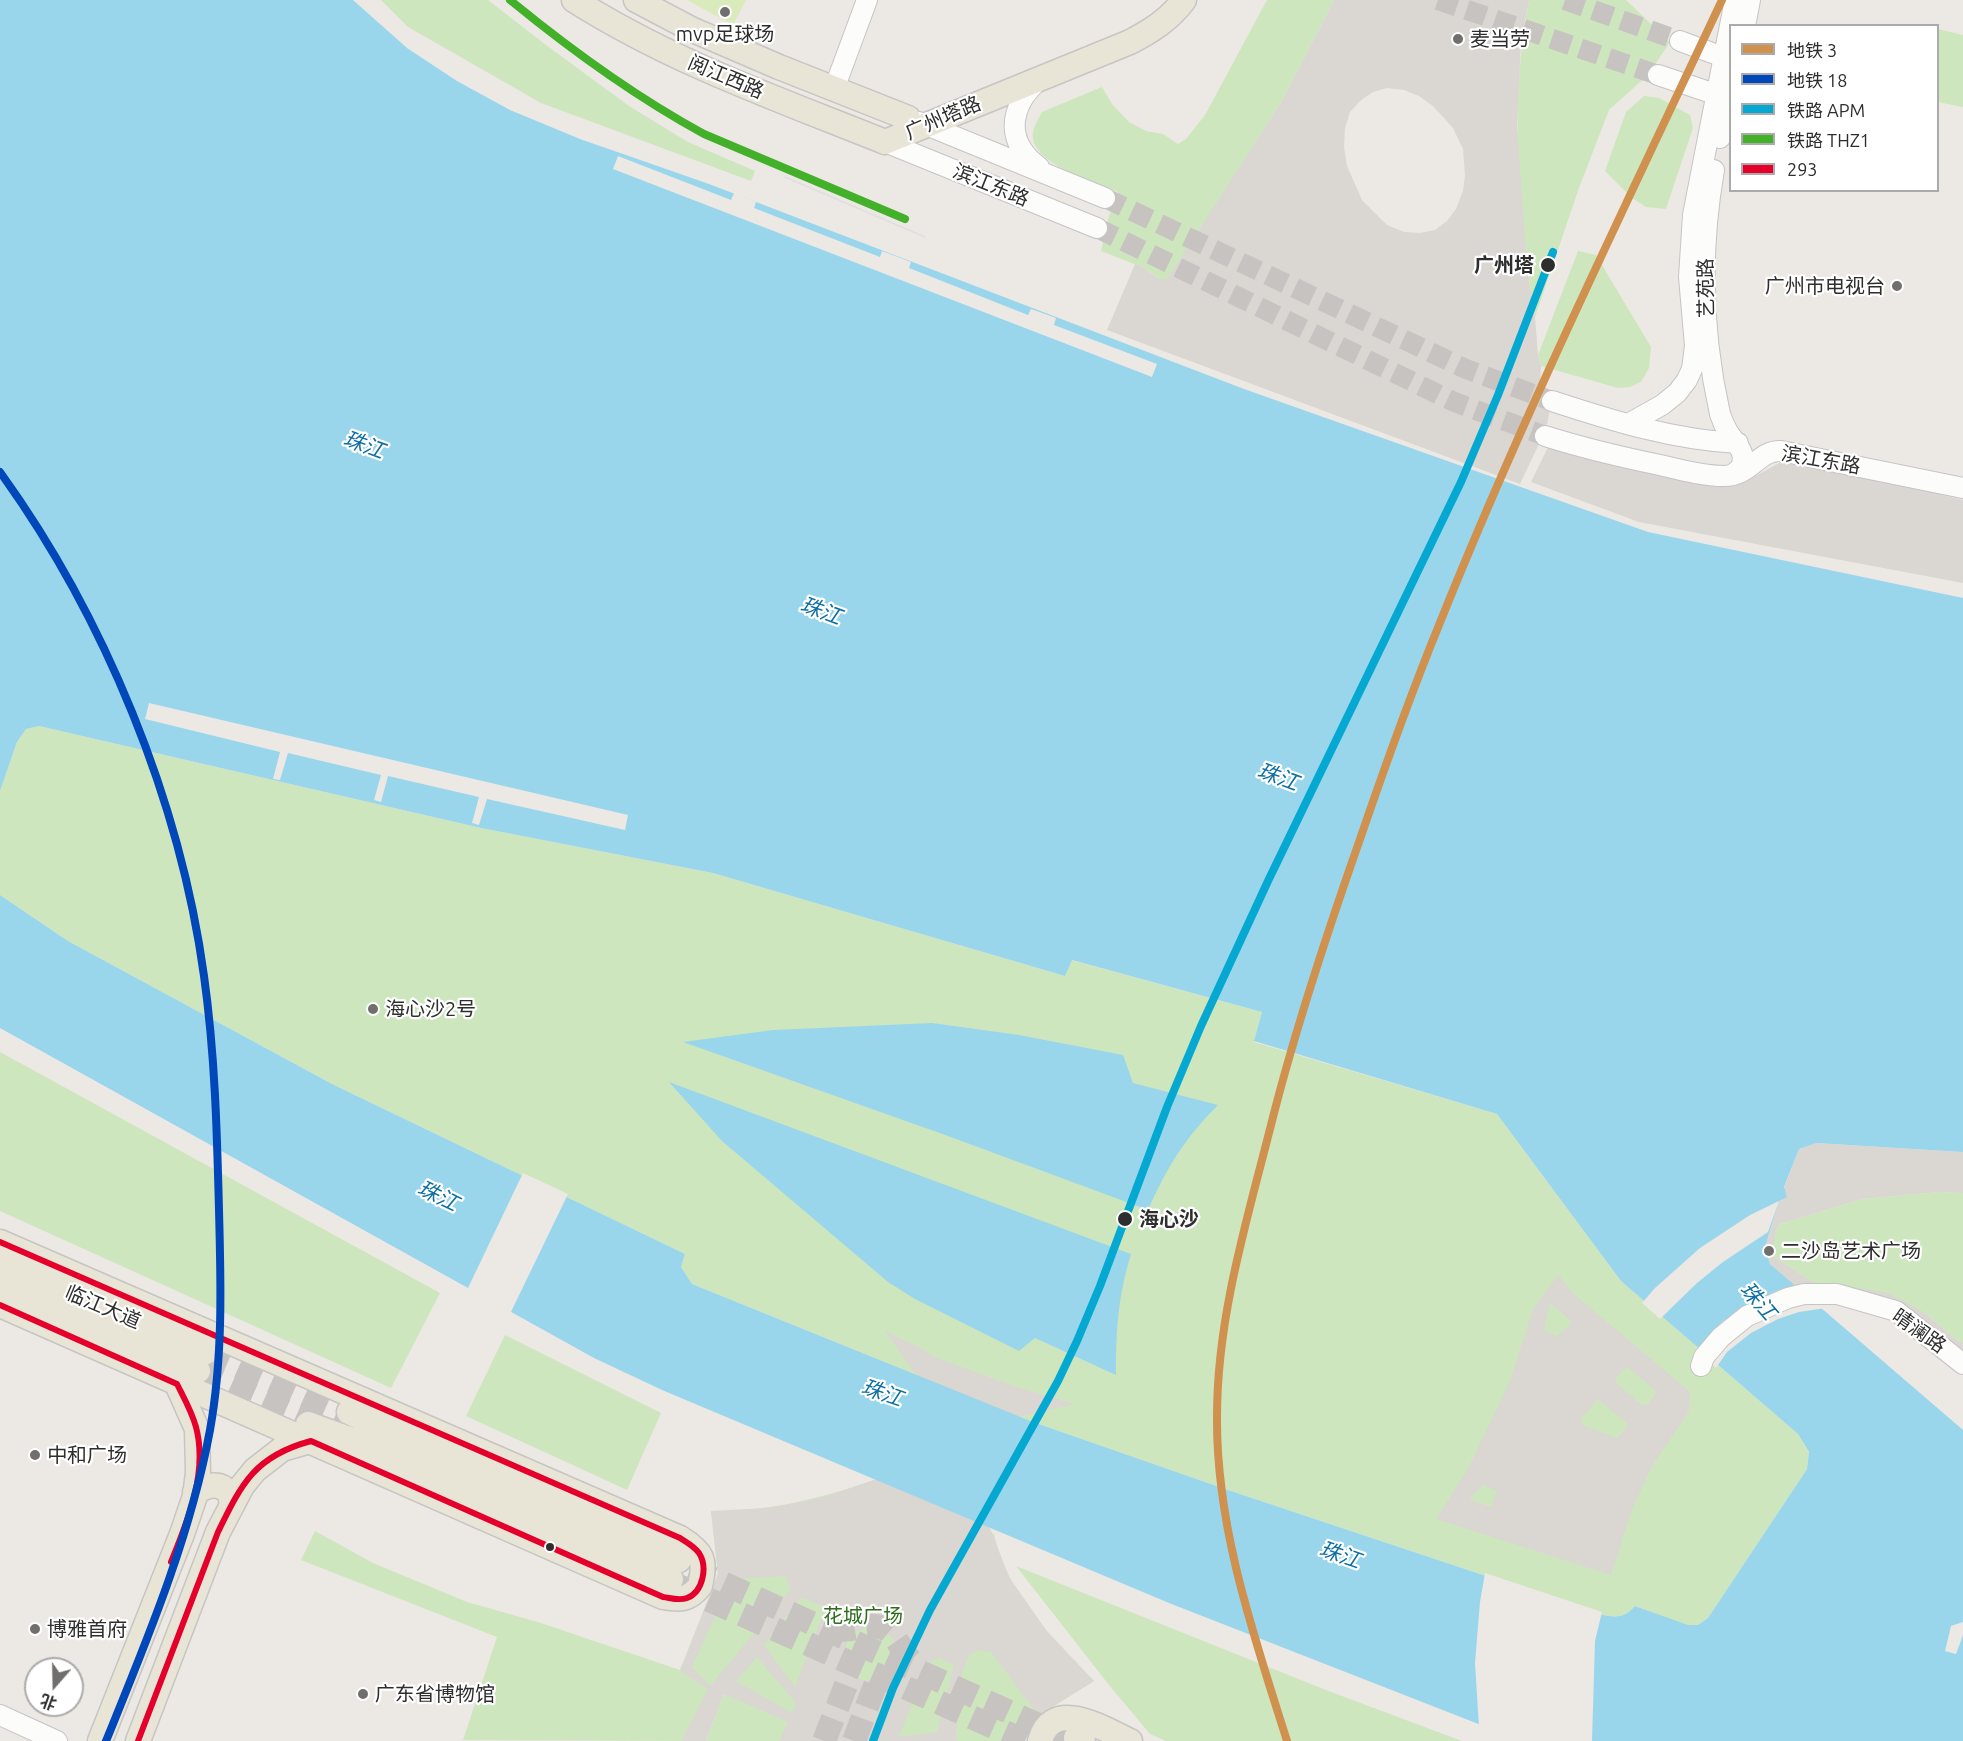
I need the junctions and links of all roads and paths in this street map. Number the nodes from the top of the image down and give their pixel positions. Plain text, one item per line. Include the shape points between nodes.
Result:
1 (574, 0) edge
2 (636, 0) edge
3 (867, 0) edge
4 (1164, 0) edge
5 (1184, 0) edge
6 (1735, 0) edge
7 (1750, 0) edge
8 (1732, 24) edge
9 (1745, 24) edge
10 (1680, 42) tunnel mouth
11 (1729, 49) edge
12 (1727, 65) edge
13 (1658, 75) tunnel mouth
14 (1042, 77) junction
15 (834, 89) junction
16 (1723, 92) edge
17 (918, 122) junction
18 (885, 142) junction
19 (1051, 176) junction
20 (1105, 198) tunnel mouth
21 (1097, 228) tunnel mouth
22 (1552, 401) tunnel mouth
23 (1628, 424) junction
24 (1545, 436) tunnel mouth
25 (1738, 443) junction
26 (1732, 475) junction
27 (1963, 488) edge
28 (0, 1242) edge
29 (0, 1262) edge
30 (0, 1283) edge
31 (0, 1305) edge
32 (207, 1353) junction
33 (1963, 1364) edge
34 (1701, 1366) dead end
35 (177, 1384) junction
36 (227, 1404) junction
37 (339, 1435) junction
38 (311, 1441) junction
39 (195, 1492) junction
40 (232, 1505) junction
41 (0, 1715) edge
42 (57, 1741) edge
43 (100, 1741) edge
44 (138, 1741) edge
45 (1040, 1741) edge
46 (1130, 1741) edge

1 - 18 main road, 阅江西路 via 682,59
2 - 15 main road, 阅江西路 via 693,30
3 - 15 street
4 - 17 main road, 广州塔路 via 1130,27
5 - 14 main road, 广州塔路 via 1163,22 1130,42
6 - 8 street, 艺苑路
7 - 9 street
10 - 12 street
11 - 12 street, 艺苑路
12 - 16 street, 艺苑路
13 - 16 street
14 - 17 main road, 广州塔路
14 - 19 street via 1023,99 1015,132 1019,147
15 - 17 main road, 阅江西路
16 - 23 street, 艺苑路 via 1698,185 1690,247 1695,346 1692,369 1677,393
16 - 25 street, 艺苑路 via 1710,191 1705,288 1716,397 1726,427
17 - 18 main road, 广州塔路
17 - 19 street, 滨江东路
18 - 21 street, 滨江东路
19 - 20 street, 滨江东路
22 - 23 street
23 - 25 street via 1683,438
24 - 26 street via 1610,455
25 - 26 street, 艺苑路 via 1743,460 1738,472
26 - 27 street, 滨江东路 via 1746,471 1765,454 1776,451
28 - 32 main road
29 - 32 main road, 临江大道
30 - 32 main road, 临江大道
31 - 35 main road
32 - 37 main road via 292,1384 675,1569
32 - 38 main road via 680,1538 700,1554 700,1586 686,1599 663,1597
33 - 34 street, 晴澜路 via 1896,1311 1837,1294 1804,1294 1747,1316 1721,1337
35 - 36 main road
35 - 39 main road via 197,1429
36 - 37 main road
36 - 38 main road
37 - 38 main road
38 - 40 main road via 282,1449 269,1458 242,1486
39 - 40 main road via 206,1486 220,1486 230,1494
39 - 43 main road
40 - 44 main road via 218,1532
41 - 42 street
45 - 46 main road via 1043,1731 1055,1720 1071,1718

